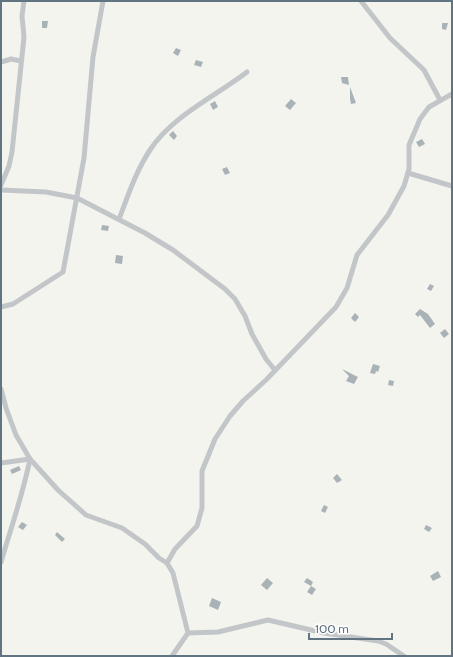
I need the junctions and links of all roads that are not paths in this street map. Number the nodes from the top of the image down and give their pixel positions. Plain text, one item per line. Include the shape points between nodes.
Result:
1 (24, 1) edge
2 (103, 1) edge
3 (361, 1) edge
4 (21, 61) junction
5 (1, 62) edge
6 (248, 72) dead end
7 (452, 94) edge
8 (440, 100) junction
9 (408, 173) junction
10 (1, 184) edge
11 (452, 186) edge
12 (1, 190) edge
13 (77, 198) junction
14 (119, 219) junction
15 (1, 307) edge
16 (274, 370) junction
17 (1, 389) edge
18 (30, 459) junction
19 (1, 463) edge
20 (1, 562) edge
21 (167, 563) junction
22 (188, 633) junction
23 (172, 656) edge
24 (404, 656) edge

1 - 4 street
2 - 13 street via 93,57 84,158
3 - 8 street via 390,38 424,70
4 - 5 street via 11,59
4 - 10 street via 12,152
6 - 14 street via 204,100 157,141 143,163
7 - 8 street
8 - 9 street via 426,110 416,126 409,145
9 - 11 street
9 - 16 street via 399,197 388,215 357,255 347,288 336,307
12 - 13 street via 50,192
13 - 14 street
13 - 15 street via 63,272 14,304
14 - 16 street via 173,250 230,294
16 - 21 street via 230,416 215,439 204,464 202,508 197,526 175,549
17 - 18 street via 16,435
18 - 19 street
18 - 20 street via 21,500
18 - 21 street via 58,490 86,515 122,528
21 - 22 street
22 - 23 street
22 - 24 street via 218,632 268,620 324,633 378,641

